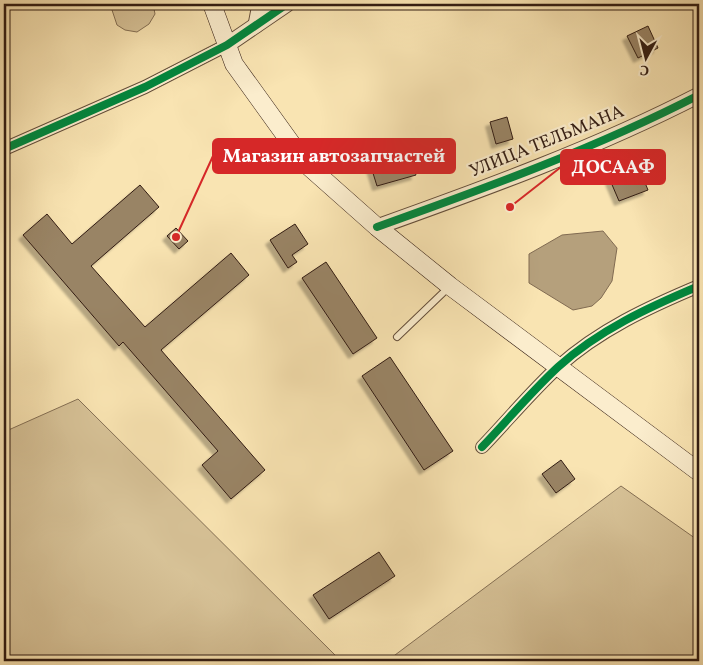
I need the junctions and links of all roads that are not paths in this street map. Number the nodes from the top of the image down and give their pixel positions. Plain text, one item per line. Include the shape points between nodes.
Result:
1 (212, 4) edge
2 (260, 4) edge
3 (287, 4) edge
4 (256, 25) junction
5 (227, 45) junction
6 (699, 95) edge
7 (4, 149) edge
8 (377, 227) junction
9 (450, 286) junction
10 (699, 286) edge
11 (397, 337) dead end
12 (558, 367) junction
13 (482, 447) dead end
14 (699, 472) edge

1 - 5 main road
2 - 4 street
3 - 4 street
4 - 5 street
5 - 7 street
5 - 8 main road via 234,64 306,164
6 - 8 street, УЛИЦА ТЕЛЬМАНА via 656,117 472,193
8 - 9 main road
9 - 11 lane
9 - 12 main road
10 - 12 street via 649,307 598,337
12 - 13 street
12 - 14 main road

